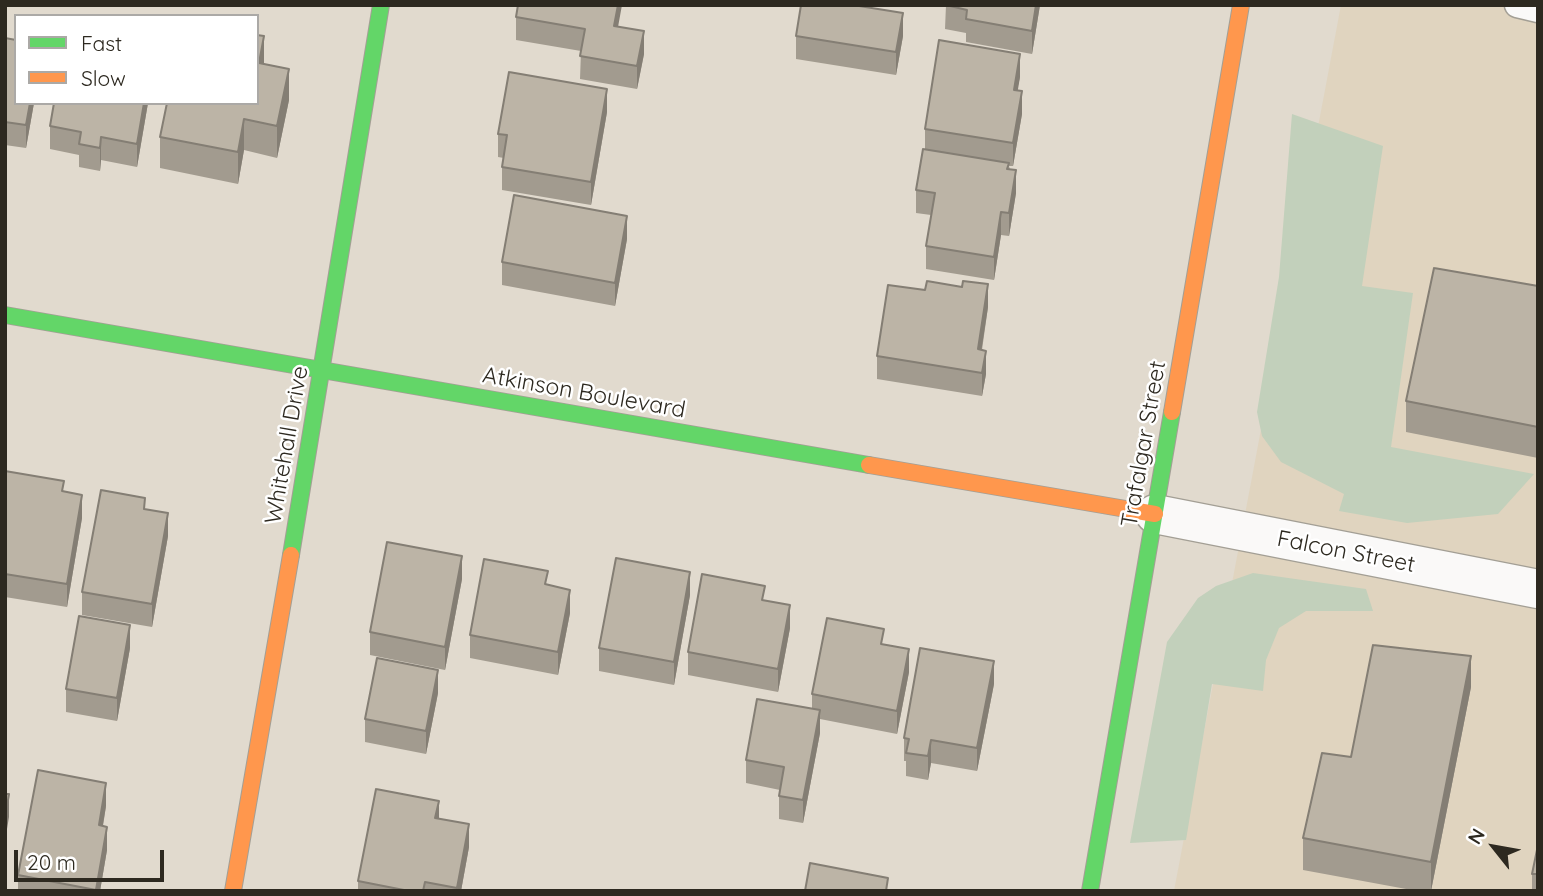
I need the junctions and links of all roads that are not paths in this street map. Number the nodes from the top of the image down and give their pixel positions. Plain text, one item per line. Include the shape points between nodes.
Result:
1 (381, 5) edge
2 (1241, 5) edge
3 (1517, 5) edge
4 (1538, 10) edge
5 (5, 315) edge
6 (323, 371) junction
7 (1155, 514) junction
8 (1538, 589) edge
9 (233, 891) edge
10 (1090, 891) edge

1 - 6 street, Whitehall Drive
2 - 7 street, Trafalgar Street
3 - 4 lane
5 - 6 street, Atkinson Boulevard
6 - 7 street, Atkinson Boulevard
6 - 9 street, Whitehall Drive
7 - 8 street, Falcon Street
7 - 10 street, Trafalgar Street

